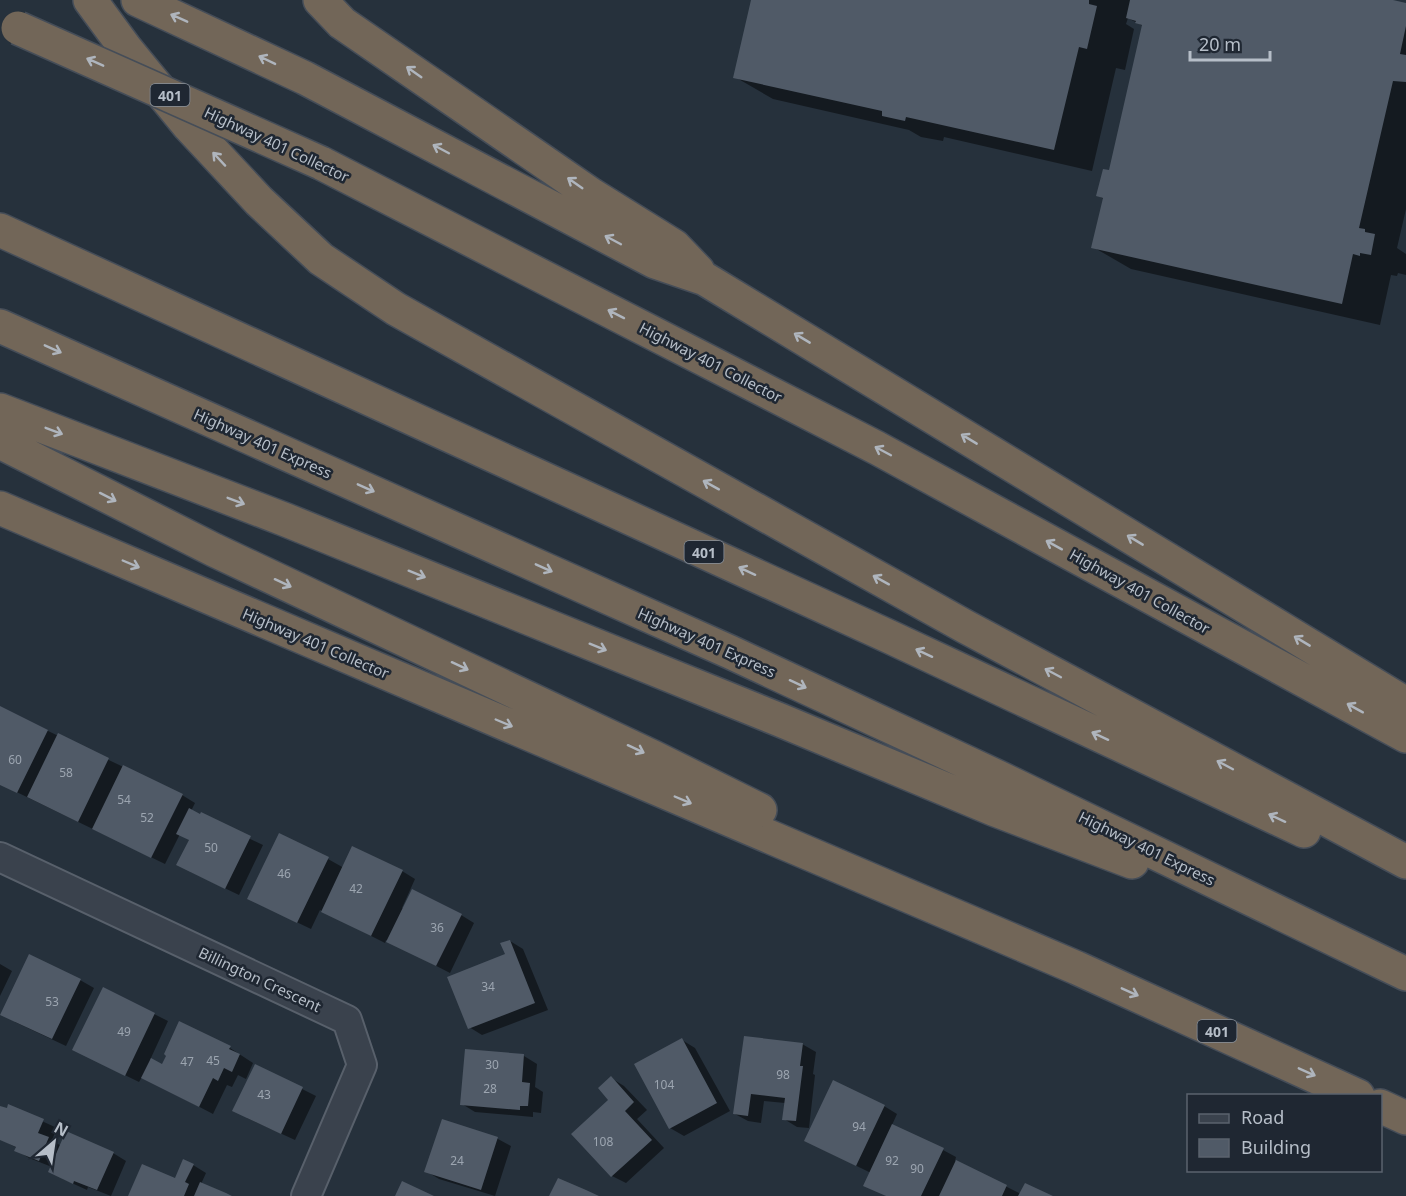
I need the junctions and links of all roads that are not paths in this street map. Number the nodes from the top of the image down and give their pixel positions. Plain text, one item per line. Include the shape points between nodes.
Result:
1 (90, 0) edge
2 (138, 0) edge
3 (320, 0) edge
4 (9, 23) edge
5 (0, 230) edge
6 (705, 279) junction
7 (0, 326) edge
8 (0, 410) edge
9 (0, 442) edge
10 (0, 508) edge
11 (1406, 704) edge
12 (1406, 736) edge
13 (0, 857) edge
14 (1406, 862) edge
15 (1406, 879) edge
16 (1360, 950) junction
17 (1077, 968) junction
18 (1406, 974) edge
19 (1356, 1094) edge
20 (1382, 1107) edge
21 (1406, 1118) edge
22 (306, 1196) edge

14 -> 1 highway via 966,627 396,309 321,259 259,201 189,126
6 -> 2 highway via 655,262 305,78
6 -> 3 highway via 674,246 592,195 361,36
12 -> 4 highway, Highway 401 Collector / 401, bridge via 877,448 321,162
15 -> 5 highway, 401 via 890,637
11 -> 6 highway
7 -> 16 highway, Highway 401 Express via 730,652
8 -> 16 highway via 308,529 993,809
9 -> 17 highway via 214,550 653,757
10 -> 17 highway, Highway 401 Collector / 401
13 - 22 street, Billington Crescent via 347,1020 362,1065
16 - 18 highway, Highway 401 Express
17 -> 19 highway, Highway 401 Collector / 401
20 - 21 highway

